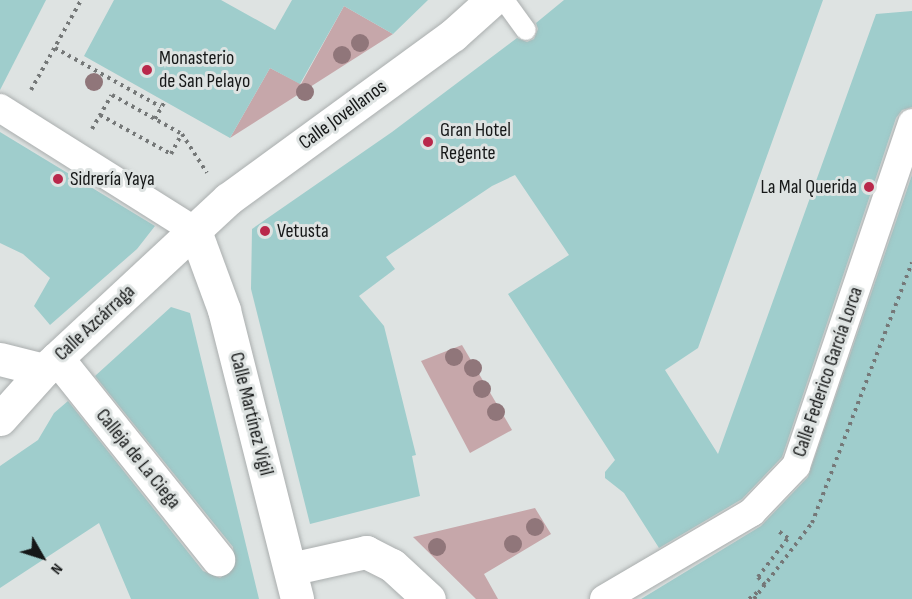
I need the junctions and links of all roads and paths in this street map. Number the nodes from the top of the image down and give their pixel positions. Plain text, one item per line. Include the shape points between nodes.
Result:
1 (81, 0) edge
2 (492, 0) edge
3 (504, 0) edge
4 (526, 30) dead end
5 (55, 48) junction
6 (165, 100) dead end
7 (161, 107) junction
8 (8, 112) edge
9 (100, 115) junction
10 (155, 118) junction
11 (912, 123) edge
12 (93, 128) dead end
13 (182, 134) junction
14 (201, 166) dead end
15 (195, 231) junction
16 (912, 263) edge
17 (0, 359) edge
18 (50, 364) junction
19 (0, 419) edge
20 (784, 543) dead end
21 (218, 559) dead end
22 (293, 584) edge
23 (767, 584) junction
24 (429, 599) edge
25 (604, 599) edge
26 (748, 599) edge
27 (754, 599) edge

1 - 5 path
2 - 15 street, Calle Jovellanos via 453,35 228,199
3 - 4 lane
5 - 7 path
5 - 8 path
6 - 7 path
7 - 10 path
8 - 15 street
9 - 10 path via 112,95
9 - 12 path
9 - 13 path via 171,154
10 - 13 path
11 - 25 street, Calle Federico García Lorca via 796,466 752,512
13 - 14 path
15 - 18 street, Calle Azcárraga
15 - 22 street, Calle Martínez Vigil via 224,310
16 - 23 path via 812,523
17 - 18 street
18 - 19 street, Calle Azcárraga
18 - 21 street, Calleja de La Ciega
20 - 23 path via 758,577
22 - 24 street via 366,552 392,565
23 - 26 path
23 - 27 path

